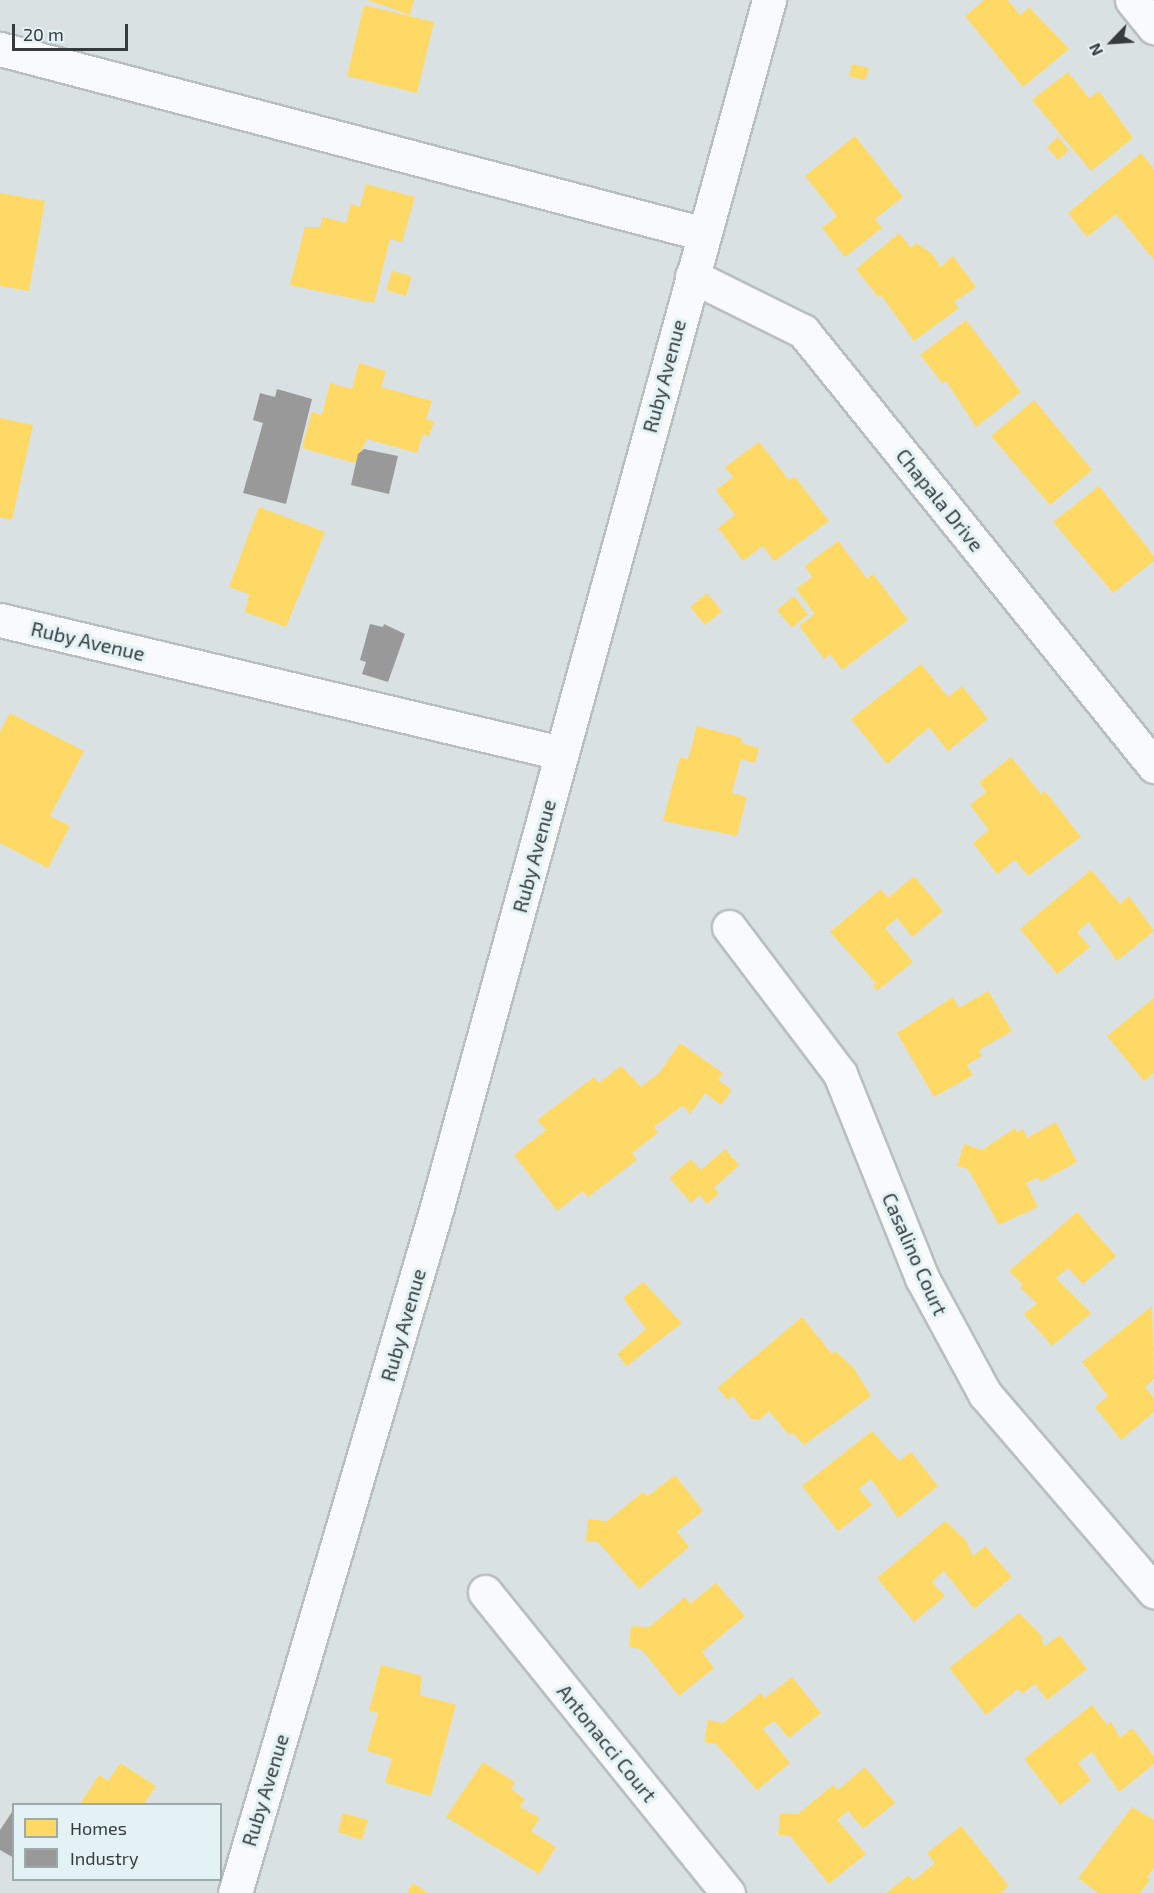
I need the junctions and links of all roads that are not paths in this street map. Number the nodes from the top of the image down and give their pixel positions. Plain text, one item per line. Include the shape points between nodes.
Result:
1 (769, 0) edge
2 (1132, 0) edge
3 (1154, 27) edge
4 (0, 49) edge
5 (704, 234) junction
6 (692, 276) junction
7 (0, 621) edge
8 (561, 753) junction
9 (1154, 766) edge
10 (729, 927) dead end
11 (1154, 1591) edge
12 (485, 1592) dead end
13 (235, 1893) edge
14 (728, 1893) edge

1 - 5 street, Ruby Avenue
2 - 3 street
4 - 5 street
5 - 6 street, Ruby Avenue
6 - 8 street, Ruby Avenue
6 - 9 street, Chapala Drive via 803,331
7 - 8 street, Ruby Avenue
8 - 13 street, Ruby Avenue via 434,1219
10 - 11 street, Casalino Court via 840,1074 922,1278 985,1394
12 - 14 street, Antonacci Court

